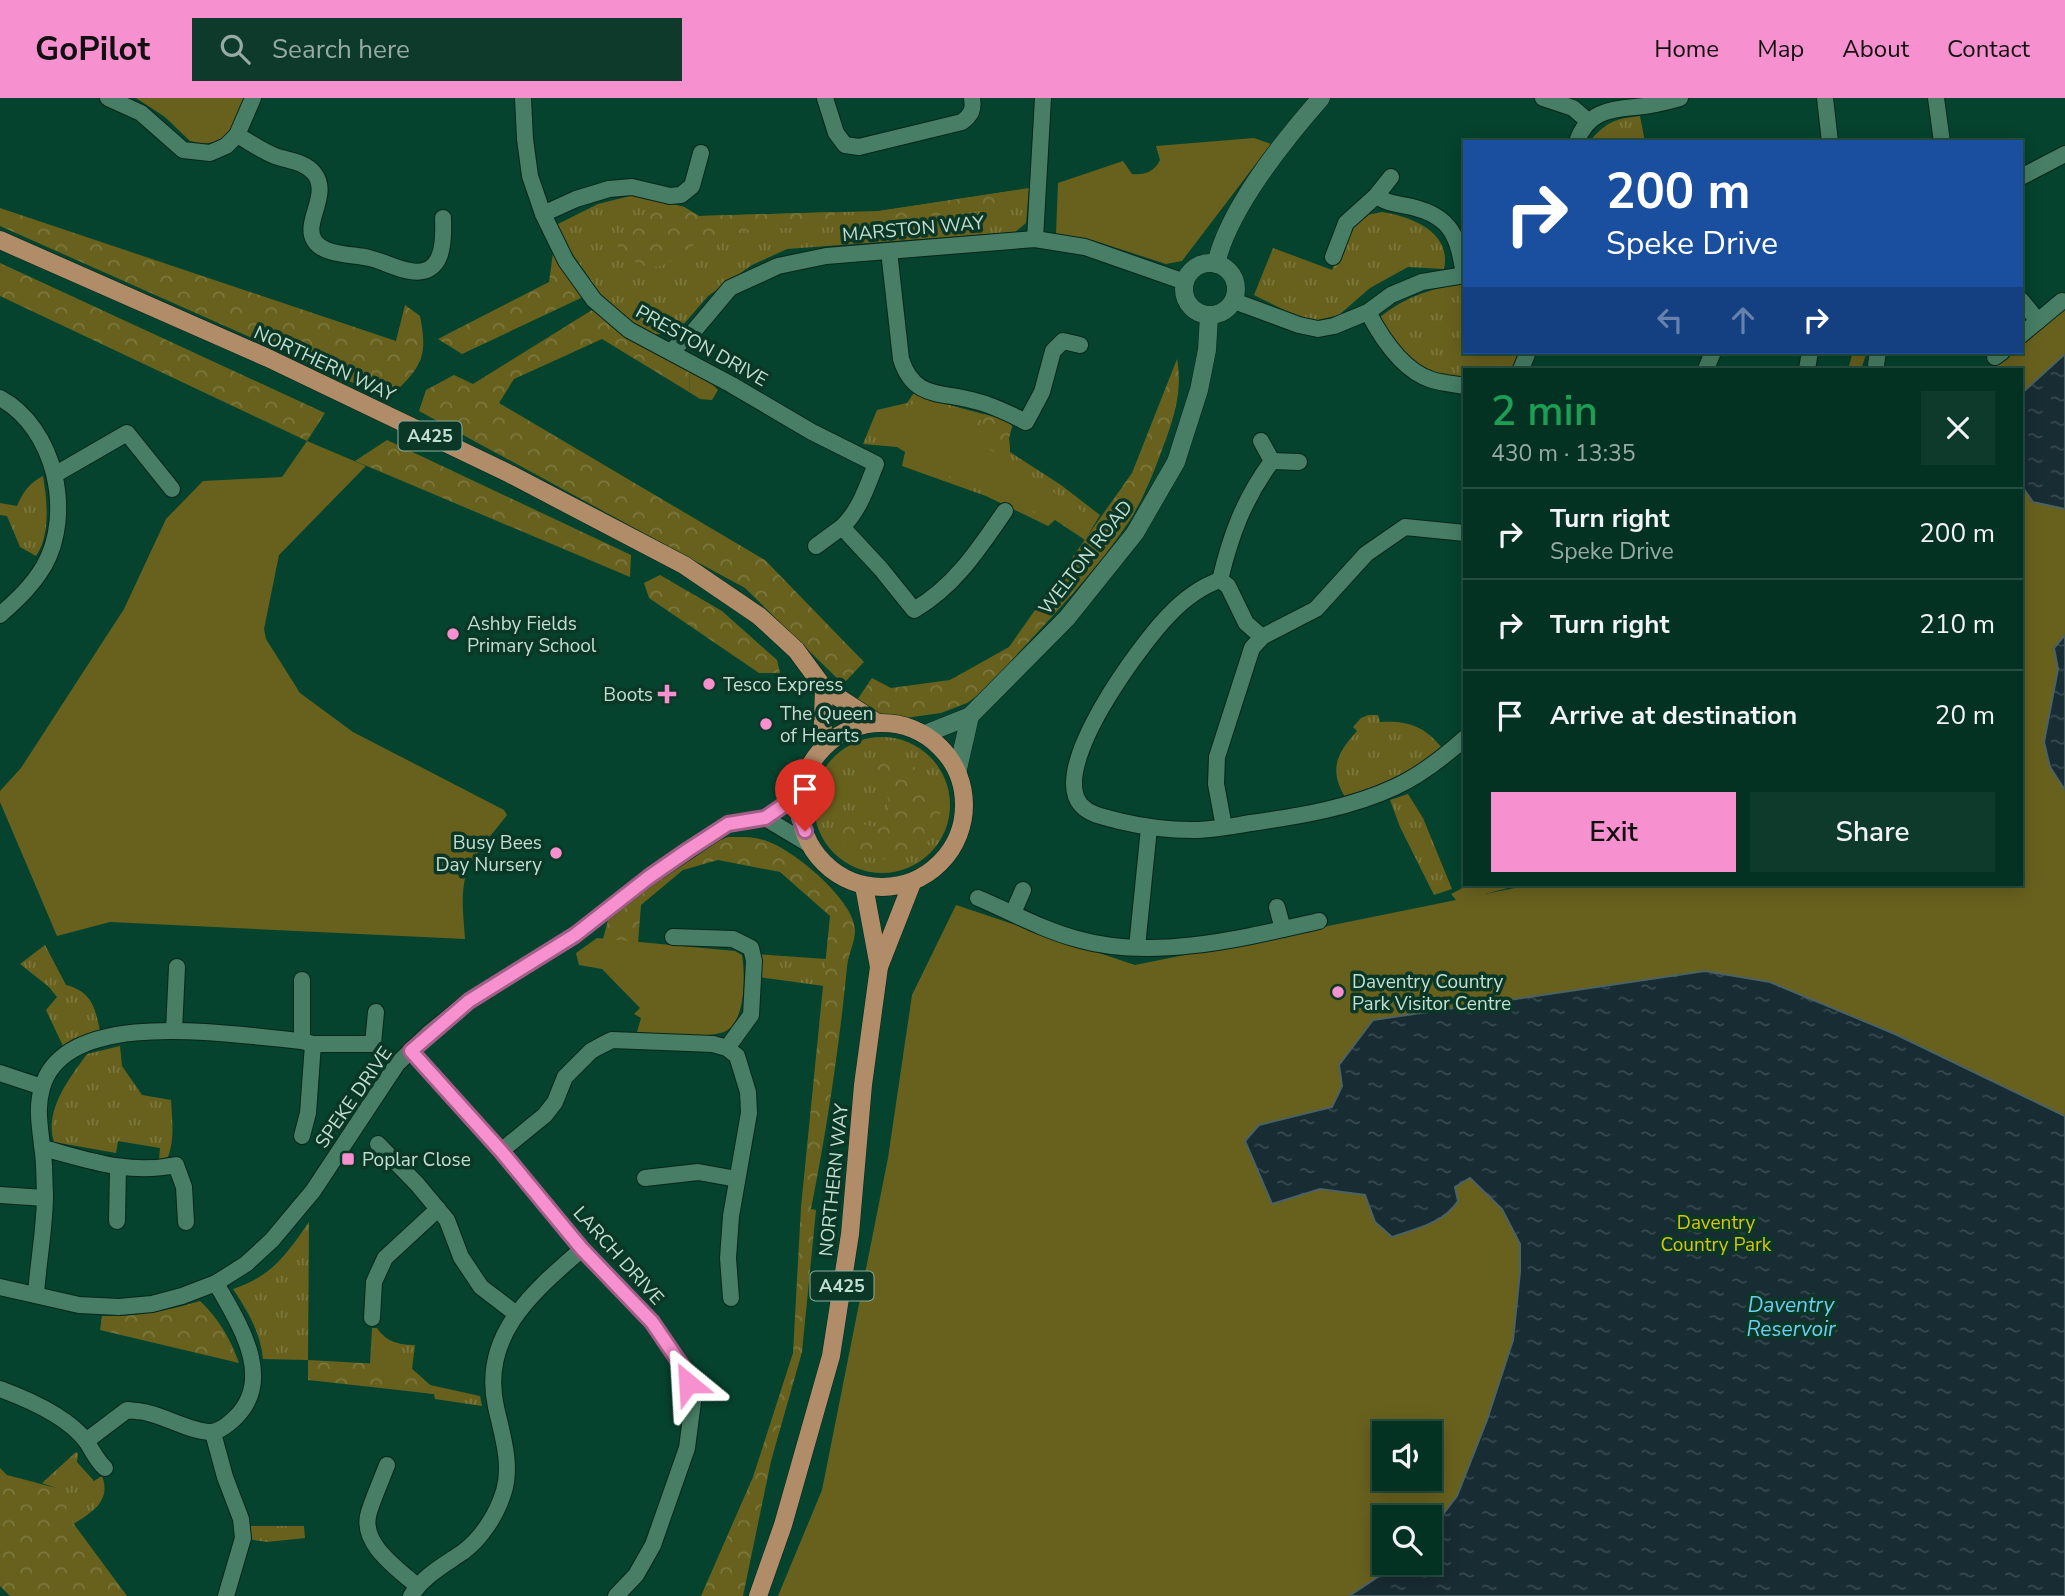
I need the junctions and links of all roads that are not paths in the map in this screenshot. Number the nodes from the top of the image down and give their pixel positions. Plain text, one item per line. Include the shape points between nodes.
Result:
1 (108, 98) edge
2 (253, 98) edge
3 (523, 98) edge
4 (825, 98) edge
5 (972, 98) edge
6 (1043, 98) edge
7 (1321, 98) edge
8 (1543, 98) edge
9 (1680, 98) edge
10 (1825, 98) edge
11 (1936, 98) edge
12 (1588, 121) junction
13 (237, 135) junction
14 (1578, 140) edge
15 (1830, 140) edge
16 (1942, 140) edge
17 (701, 153) dead end
18 (2065, 154) edge
19 (2023, 176) edge
20 (1391, 177) dead end
21 (1376, 196) junction
22 (543, 214) junction
23 (443, 218) dead end
24 (1035, 239) junction
25 (0, 240) edge
26 (890, 251) junction
27 (1333, 257) dead end
28 (1216, 264) junction
29 (1463, 264) edge
30 (1463, 275) edge
31 (1185, 282) junction
32 (1234, 301) junction
33 (2062, 301) dead end
34 (2023, 302) edge
35 (1368, 312) junction
36 (1209, 316) junction
37 (2038, 321) junction
38 (2023, 333) edge
39 (1080, 345) dead end
40 (671, 351) junction
41 (1463, 386) edge
42 (0, 398) edge
43 (1261, 441) dead end
44 (1272, 461) junction
45 (1298, 462) dead end
46 (56, 474) junction
47 (172, 489) dead end
48 (1004, 511) dead end
49 (842, 527) junction
50 (1463, 533) edge
51 (816, 545) dead end
52 (1220, 580) junction
53 (0, 615) edge
54 (1262, 637) junction
55 (824, 688) junction
56 (970, 716) junction
57 (876, 722) junction
58 (925, 734) junction
59 (1463, 740) edge
60 (822, 748) junction
61 (958, 769) junction
62 (800, 794) junction
63 (765, 818) junction
64 (1224, 827) junction
65 (1149, 828) junction
66 (810, 845) junction
67 (912, 883) junction
68 (864, 886) junction
69 (1023, 890) dead end
70 (978, 898) dead end
71 (1277, 907) dead end
72 (1013, 913) junction
73 (1319, 921) dead end
74 (1283, 929) junction
75 (673, 937) dead end
76 (1137, 947) junction
77 (177, 967) dead end
78 (879, 967) junction
79 (302, 980) dead end
80 (376, 1012) dead end
81 (174, 1031) junction
82 (308, 1043) junction
83 (727, 1048) junction
84 (411, 1051) junction
85 (0, 1073) edge
86 (42, 1087) junction
87 (302, 1136) dead end
88 (379, 1144) dead end
89 (43, 1147) junction
90 (501, 1151) junction
91 (118, 1168) junction
92 (645, 1178) dead end
93 (737, 1179) junction
94 (0, 1195) edge
95 (45, 1198) junction
96 (438, 1209) junction
97 (117, 1222) dead end
98 (186, 1222) dead end
99 (582, 1249) junction
100 (216, 1283) junction
101 (0, 1287) edge
102 (36, 1295) junction
103 (731, 1298) dead end
104 (515, 1313) junction
105 (372, 1318) dead end
106 (0, 1389) edge
107 (213, 1433) junction
108 (86, 1441) junction
109 (387, 1465) dead end
110 (105, 1468) dead end
111 (414, 1591) edge
112 (226, 1596) edge
113 (616, 1596) edge
114 (758, 1596) edge

1 - 13 street via 141,113 183,150 210,153
2 - 13 street
3 - 22 street, PRESTON DRIVE via 530,176
4 - 5 street via 836,133 845,145 859,147 962,122 970,116
6 - 24 street
7 - 28 street via 1234,214
8 - 12 street via 1573,108
9 - 12 street via 1619,107
10 - 15 street
11 - 16 street
12 - 14 street
13 - 23 street via 312,171 319,199 311,230 322,248 420,272 439,259
17 - 22 street via 692,186 681,195 632,187 609,189
18 - 19 street
20 - 21 street
21 - 27 street via 1346,222
21 - 29 street via 1413,207 1450,228
22 - 40 street, PRESTON DRIVE via 566,261 594,300 629,330
24 - 26 street, MARSTON WAY
24 - 31 street, MARSTON WAY via 1085,247
25 - 55 main road, NORTHERN WAY / A425 via 268,358 510,474 684,565 759,616 796,650
26 - 39 street via 901,359 905,374 923,391 975,401 1026,422 1042,392 1053,351 1062,341
26 - 40 street, MARSTON WAY via 826,256 778,266 730,288
28 - 31 street via 1197,267
28 - 32 street via 1234,278
30 - 35 street via 1422,282 1391,295
31 - 36 street via 1192,308
32 - 35 street via 1318,329
32 - 36 street via 1223,312
33 - 37 street
34 - 37 street
35 - 41 street via 1382,340 1413,370 1430,379
36 - 56 street, WELTON ROAD via 1199,390 1176,462 1135,533 1067,618
37 - 38 street
40 - 49 street, PRESTON DRIVE via 876,464 862,499
42 - 46 street via 34,430
43 - 44 street
44 - 45 street
44 - 52 street via 1253,487 1229,544
46 - 47 street via 127,433
46 - 53 street via 56,525 44,566 23,595
48 - 49 street via 974,558 934,598 914,610
49 - 51 street
50 - 54 street via 1405,527 1366,554 1316,610
52 - 54 street via 1228,586 1246,622
52 - 65 street via 1202,586 1168,616 1117,679 1077,764 1073,786 1080,804 1092,814
54 - 64 street via 1252,648 1217,757 1216,785
55 - 57 main road, A425
55 - 60 main road
56 - 58 street, WELTON ROAD
56 - 61 street
57 - 58 main road via 898,723
57 - 60 main road via 846,730
58 - 61 main road via 946,751
59 - 64 street via 1396,787 1325,811
60 - 62 main road via 809,766
61 - 67 main road via 966,802 961,834 943,862
62 - 63 street, SPEKE DRIVE
62 - 66 main road via 800,818
63 - 66 street
63 - 84 street, SPEKE DRIVE via 728,824 688,850 575,935 469,1001
64 - 65 street
65 - 76 street
66 - 68 main road via 828,867
67 - 68 main road
67 - 78 main road, A425
68 - 78 main road, A425
69 - 72 street
70 - 72 street
71 - 74 street
72 - 76 street via 1078,940
73 - 74 street
74 - 76 street via 1170,948
75 - 83 street via 733,939 751,948 751,1015
77 - 81 street
78 - 114 main road, NORTHERN WAY / A425 via 850,1234 831,1356
79 - 82 street
80 - 82 street via 373,1044
81 - 82 street
81 - 86 street via 115,1034 84,1042 50,1070
82 - 87 street via 308,1113
83 - 90 street via 612,1040 582,1059 565,1077 545,1115
83 - 93 street via 737,1056 748,1092 749,1113
84 - 90 street, LARCH DRIVE
84 - 100 street, SPEKE DRIVE via 380,1087 313,1191 272,1240
85 - 86 street
86 - 89 street via 37,1116
88 - 96 street
89 - 91 street
89 - 95 street
90 - 99 street, LARCH DRIVE
91 - 97 street
91 - 98 street via 176,1165 184,1187
92 - 93 street via 698,1172
93 - 103 street via 728,1258
94 - 95 street
95 - 102 street
96 - 104 street via 469,1271 481,1287
96 - 105 street via 385,1258 374,1282
99 - 104 street
99 - 113 street, LARCH DRIVE via 652,1322 684,1369 693,1402 687,1448 653,1545 636,1576
100 - 102 street, SPEKE DRIVE via 162,1301 119,1307 79,1305
100 - 107 street via 245,1335 253,1380 240,1412
101 - 102 street, SPEKE DRIVE
104 - 111 street via 497,1353 494,1379 508,1473 504,1491 483,1532
106 - 108 street via 58,1417
107 - 108 street via 127,1410
107 - 112 street via 243,1538
108 - 110 street
109 - 111 street via 368,1514 368,1529 372,1541

